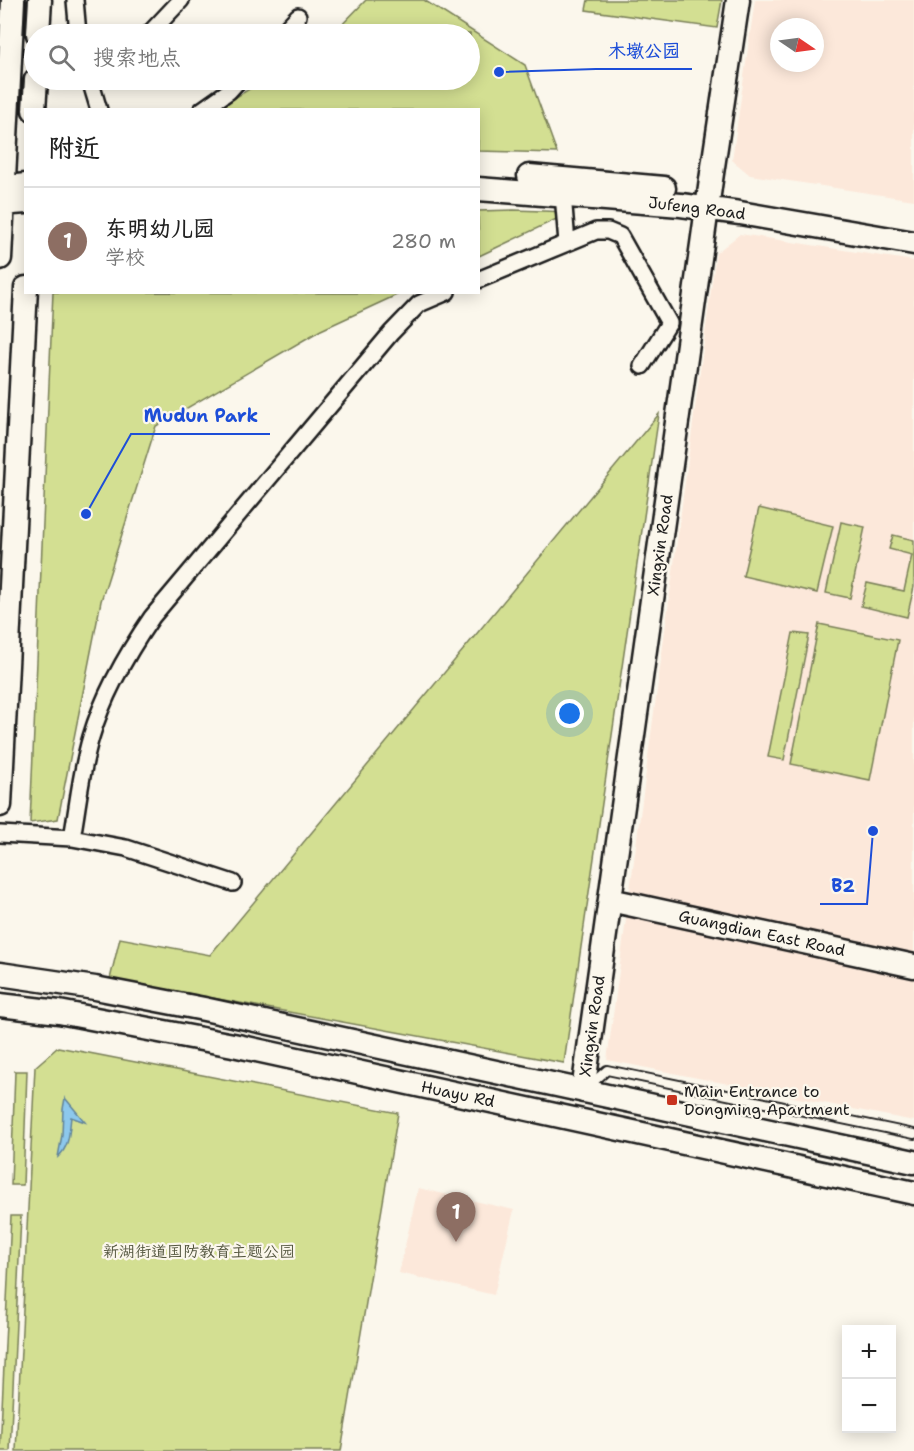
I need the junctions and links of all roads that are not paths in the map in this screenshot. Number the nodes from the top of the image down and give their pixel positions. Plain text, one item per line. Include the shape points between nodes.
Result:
1 (13, 0) edge
2 (40, 0) edge
3 (75, 0) edge
4 (181, 0) edge
5 (738, 0) edge
6 (298, 16) dead end
7 (39, 24) edge
8 (77, 24) edge
9 (158, 24) edge
10 (290, 24) edge
11 (35, 90) edge
12 (94, 90) edge
13 (230, 90) edge
14 (34, 108) edge
15 (99, 108) edge
16 (205, 108) edge
17 (480, 174) edge
18 (480, 189) edge
19 (6, 194) edge
20 (563, 194) junction
21 (24, 201) edge
22 (708, 201) junction
23 (914, 227) edge
24 (567, 243) junction
25 (914, 243) edge
26 (0, 258) edge
27 (480, 278) edge
28 (26, 294) edge
29 (442, 294) edge
30 (642, 366) dead end
31 (0, 805) edge
32 (0, 834) edge
33 (72, 838) junction
34 (233, 883) dead end
35 (610, 900) junction
36 (914, 966) edge
37 (0, 974) edge
38 (0, 1005) edge
39 (583, 1091) junction
40 (914, 1134) edge
41 (914, 1162) edge
42 (914, 1193) edge

1 - 19 street
2 - 7 street
3 - 8 street
4 - 9 street
5 - 22 street, Xingxin Road
6 - 10 street
11 - 14 street
12 - 15 street
13 - 16 street
17 - 22 street, Jufeng Road via 587,180
18 - 20 street, Jufeng Road
19 - 21 street
19 - 26 street
20 - 22 street, Jufeng Road
20 - 24 street
22 - 23 street, Jufeng Road
22 - 25 street, Jufeng Road
22 - 35 street, Xingxin Road
24 - 27 street
24 - 30 street via 596,231 620,236 669,323
28 - 31 street
29 - 33 street via 419,304 391,333 152,617 115,679 91,736
32 - 33 street
33 - 34 street via 126,848
35 - 36 street, Guangdian East Road
35 - 39 street, Xingxin Road
37 - 39 street, Huayu Rd via 204,1009
38 - 42 street, Huayu Rd via 233,1045
39 - 40 lane via 607,1070
39 - 41 street, Huayu Rd

